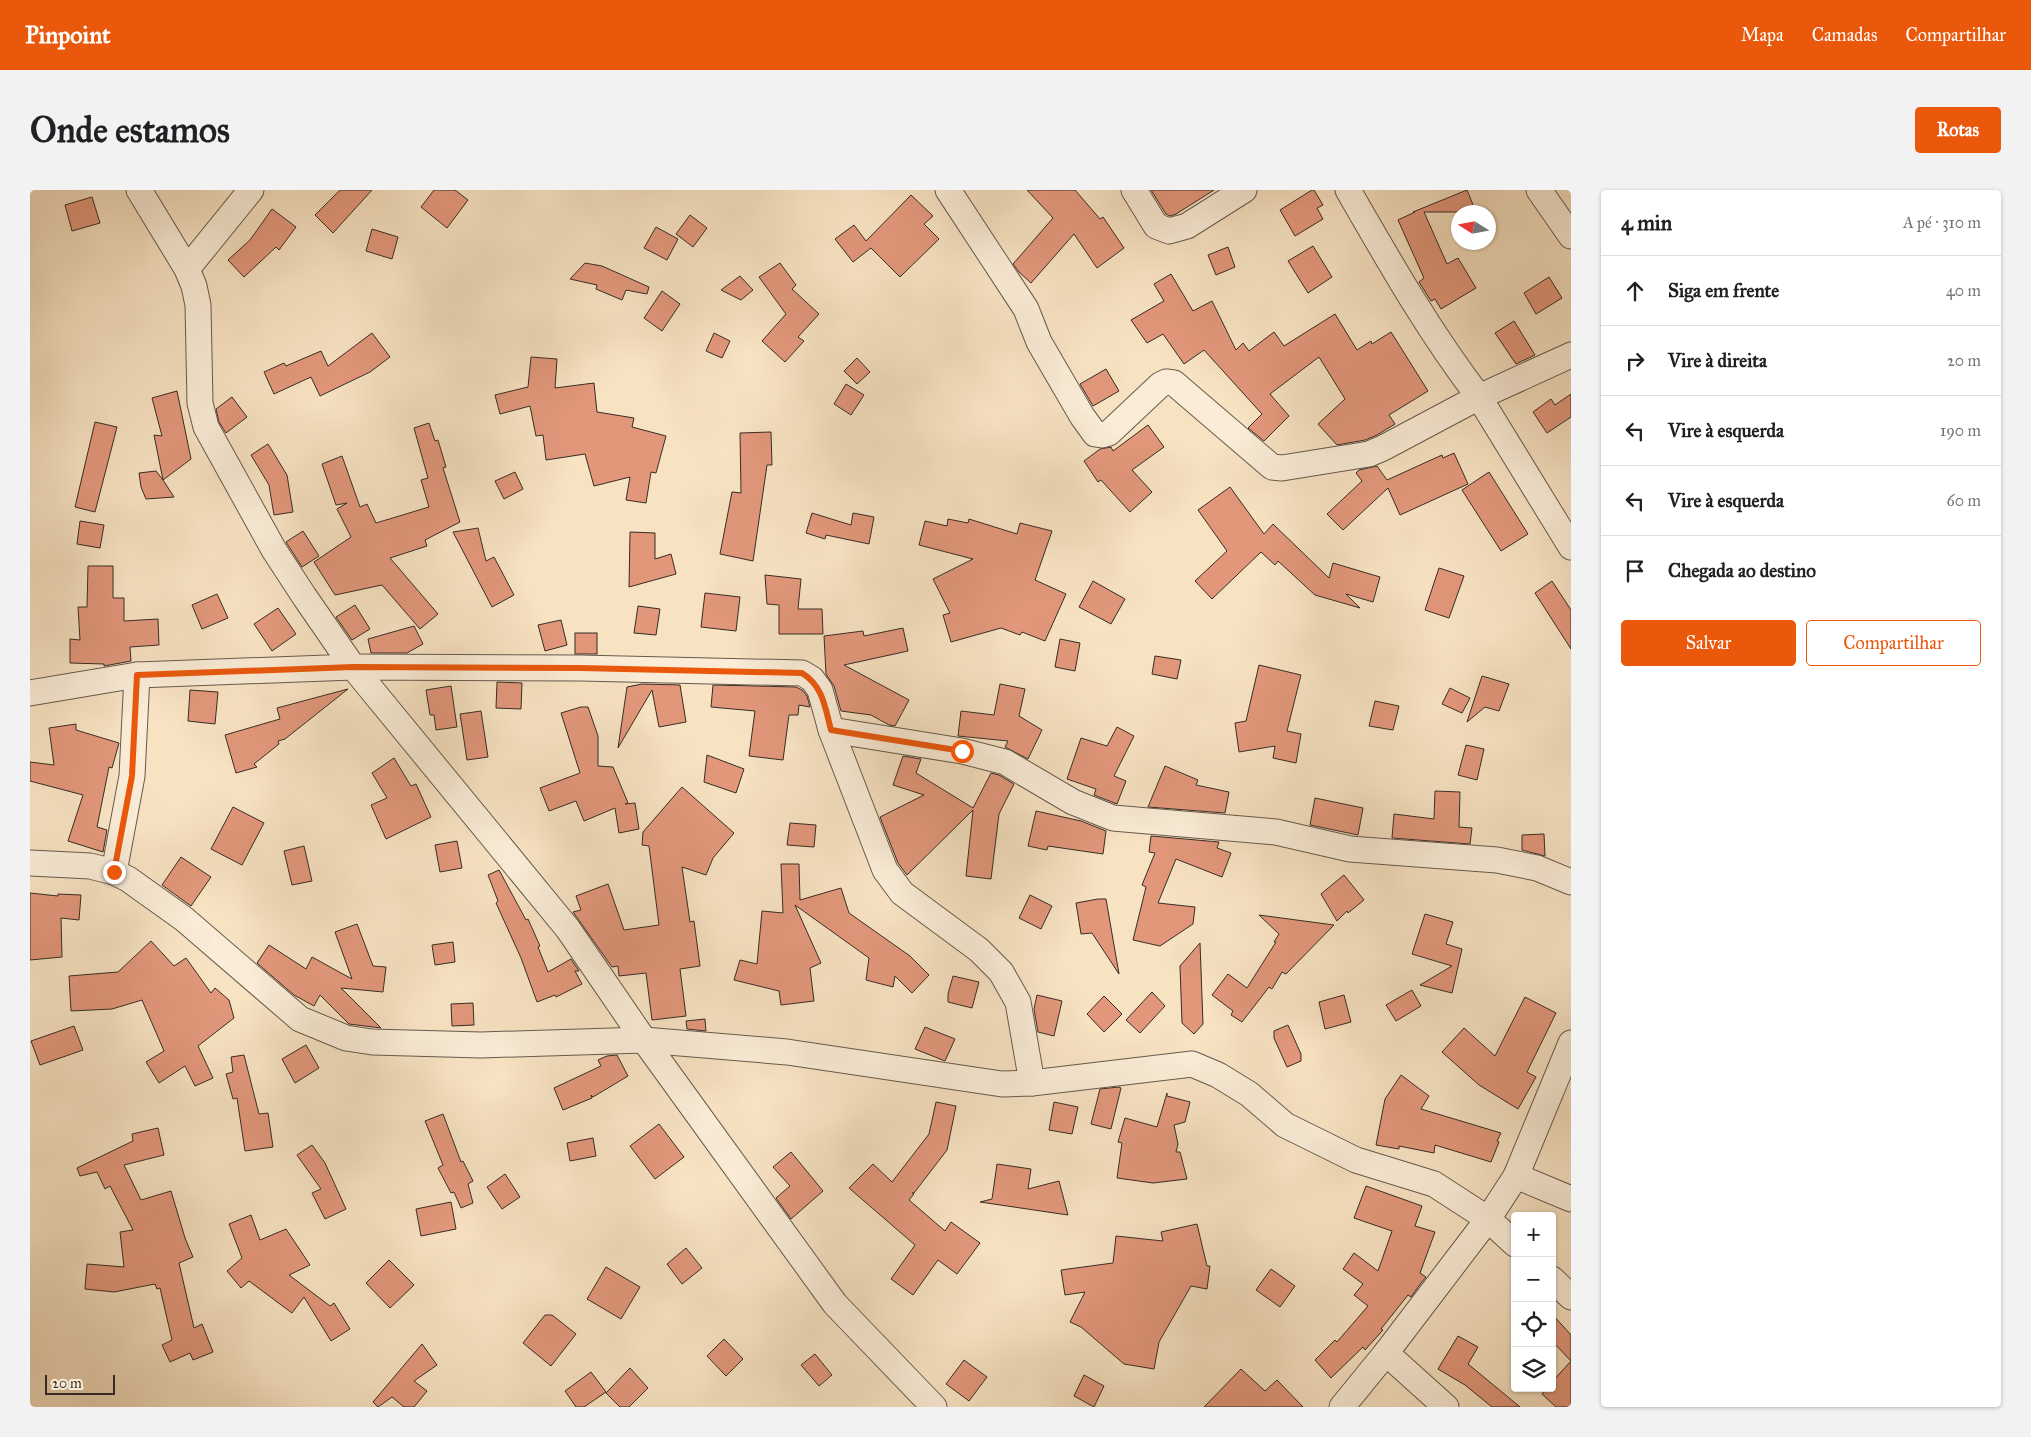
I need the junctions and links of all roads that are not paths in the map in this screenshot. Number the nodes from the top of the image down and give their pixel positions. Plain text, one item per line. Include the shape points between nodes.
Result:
1 (139, 190) edge
2 (251, 190) edge
3 (948, 190) edge
4 (1134, 190) edge
5 (1244, 190) edge
6 (1348, 190) edge
7 (1539, 190) edge
8 (1571, 236) edge
9 (186, 269) junction
10 (1571, 355) edge
11 (1479, 397) junction
12 (1571, 547) edge
13 (353, 667) junction
14 (137, 675) junction
15 (30, 693) edge
16 (831, 730) junction
17 (30, 863) edge
18 (114, 872) junction
19 (1571, 882) edge
20 (644, 1040) junction
21 (1571, 1043) edge
22 (1032, 1083) junction
23 (1516, 1176) junction
24 (1571, 1199) edge
25 (1488, 1219) junction
26 (1511, 1240) edge
27 (1556, 1283) edge
28 (1571, 1297) edge
29 (1386, 1353) junction
30 (934, 1407) edge
31 (1342, 1407) edge
32 (1446, 1407) edge

1 - 9 street
2 - 9 street
3 - 11 street via 1026,309 1039,342 1095,434 1109,433 1160,385 1174,383 1272,467 1282,468 1368,454
4 - 5 street via 1156,226 1169,231 1187,226
6 - 11 street via 1412,301 1450,360
7 - 8 street
9 - 13 street via 198,305 200,403 206,427 274,550
10 - 11 street
11 - 12 street
13 - 14 street
13 - 16 street via 802,673 812,679 820,690
13 - 20 street via 568,929
14 - 15 street
14 - 18 street via 132,776
16 - 19 street via 962,751 1005,762 1073,802 1113,818 1276,832 1350,849 1498,860 1537,868
16 - 22 street via 885,870 902,893 979,950 1001,972 1018,1002
17 - 18 street via 90,866
18 - 20 street via 184,919 300,1019 346,1038 372,1042 481,1045
20 - 22 street via 787,1052 1002,1084
20 - 30 street via 835,1304
21 - 23 street
22 - 25 street via 1192,1064 1249,1094 1285,1125 1356,1160 1434,1184
23 - 24 street
23 - 25 street
25 - 26 street
25 - 29 street
27 - 28 street
29 - 31 street
29 - 32 street

